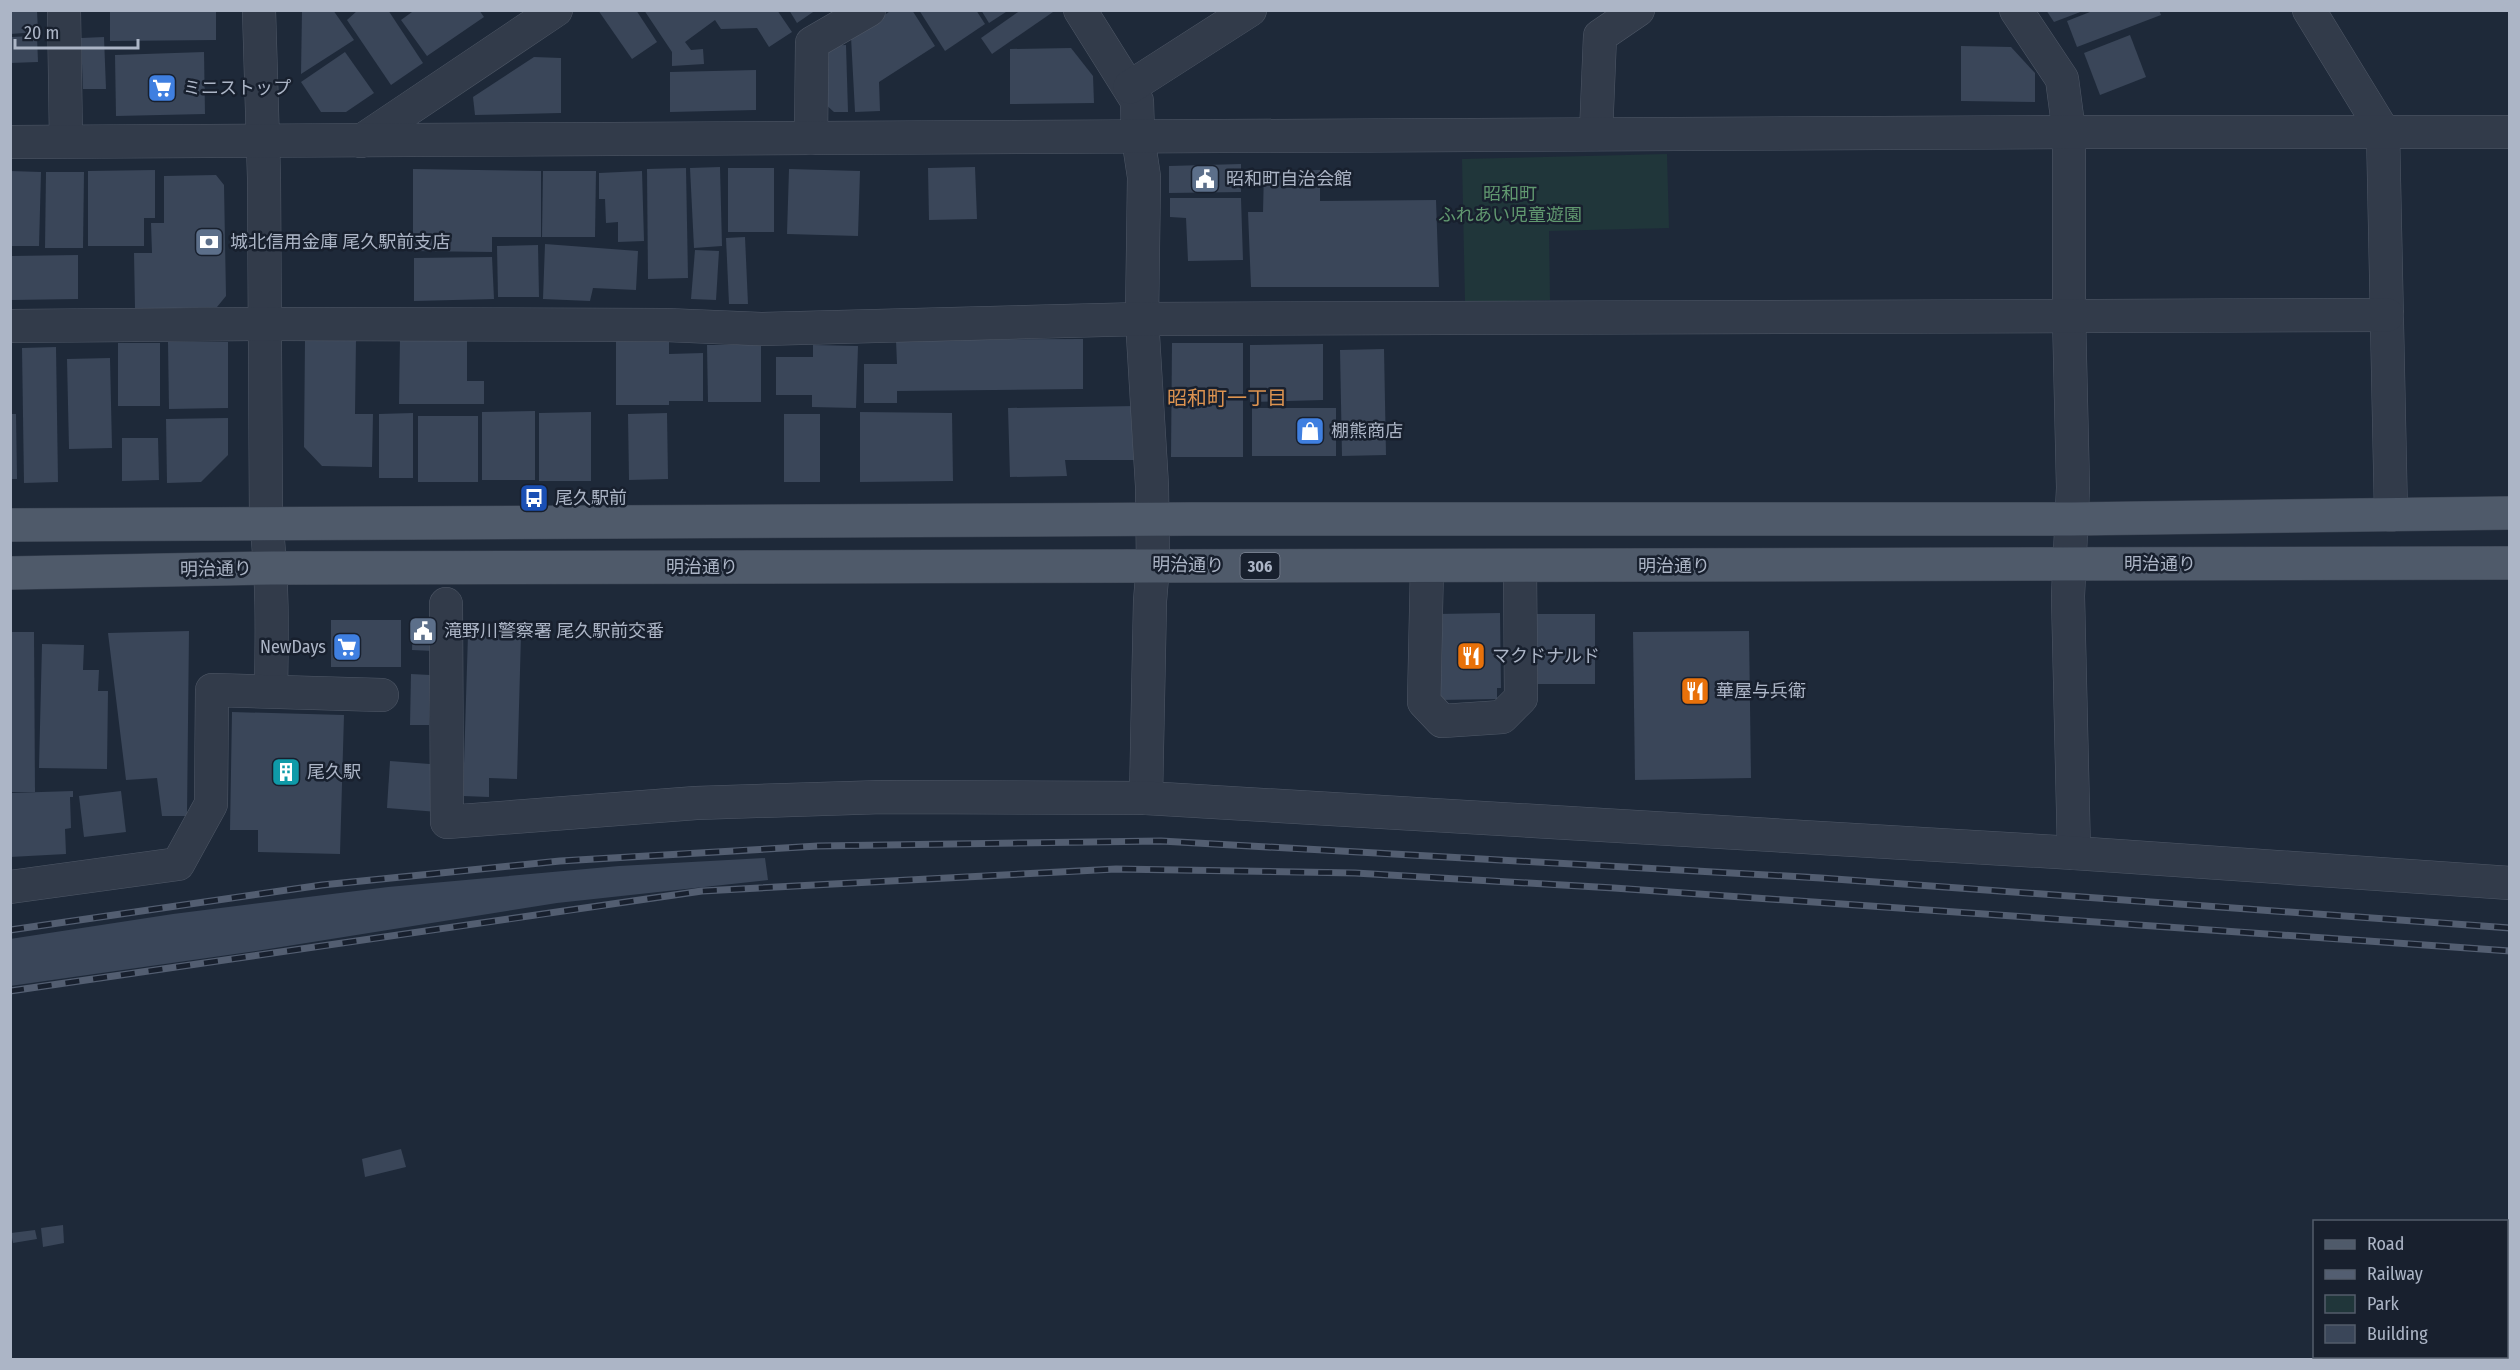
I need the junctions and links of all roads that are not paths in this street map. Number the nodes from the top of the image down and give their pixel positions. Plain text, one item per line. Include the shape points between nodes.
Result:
1 (64, 10) edge
2 (259, 10) edge
3 (556, 10) edge
4 (869, 10) edge
5 (1080, 10) edge
6 (1250, 10) edge
7 (1638, 10) edge
8 (2016, 10) edge
9 (2309, 10) edge
10 (1130, 87) junction
11 (2383, 131) junction
12 (2069, 132) junction
13 (2510, 132) edge
14 (1596, 134) junction
15 (1138, 137) junction
16 (811, 138) junction
17 (66, 141) junction
18 (263, 141) junction
19 (361, 141) junction
20 (10, 142) edge
21 (2069, 315) junction
22 (2387, 315) junction
23 (1142, 319) junction
24 (263, 324) junction
25 (10, 326) edge
26 (2510, 513) edge
27 (2391, 515) junction
28 (1153, 519) junction
29 (2071, 519) junction
30 (266, 522) junction
31 (10, 525) edge
32 (2510, 563) edge
33 (2070, 564) junction
34 (1153, 565) junction
35 (1427, 566) junction
36 (1520, 566) junction
37 (272, 568) junction
38 (10, 573) edge
39 (447, 604) dead end
40 (271, 691) junction
41 (382, 695) dead end
42 (1146, 798) junction
43 (2074, 853) junction
44 (2510, 883) edge
45 (10, 887) edge

1 - 17 street
2 - 18 street
3 - 19 street
4 - 16 street via 812,43
5 - 10 street
6 - 10 street
7 - 14 street via 1600,36
8 - 12 street via 2062,80
9 - 11 street
10 - 15 street via 1137,101
11 - 12 street
11 - 13 street
11 - 22 street
12 - 14 street
12 - 21 street
14 - 15 street
15 - 16 street
15 - 23 street via 1144,177
16 - 19 street
17 - 18 street
17 - 20 street
18 - 19 street
18 - 24 street
21 - 22 street
21 - 23 street
21 - 29 street
22 - 27 street
23 - 24 street via 761,329 666,325
23 - 28 street
24 - 25 street
24 - 30 street
26 - 27 main road
27 - 29 main road
28 - 29 main road
28 - 30 main road
28 - 34 street
29 - 33 street
30 - 31 main road
30 - 37 street
32 - 33 main road, 明治通り / 306
33 - 36 main road, 明治通り / 306
33 - 43 street
34 - 35 main road, 明治通り / 306
34 - 37 main road, 明治通り / 306
34 - 42 street
35 - 36 main road, 明治通り / 306
35 - 36 street via 1425,702 1442,722 1502,717 1521,698
37 - 38 main road, 明治通り / 306
37 - 40 street
39 - 42 street via 447,822 696,803 883,797
40 - 41 street
40 - 45 street via 212,690 212,804 178,864
42 - 43 street
43 - 44 street

